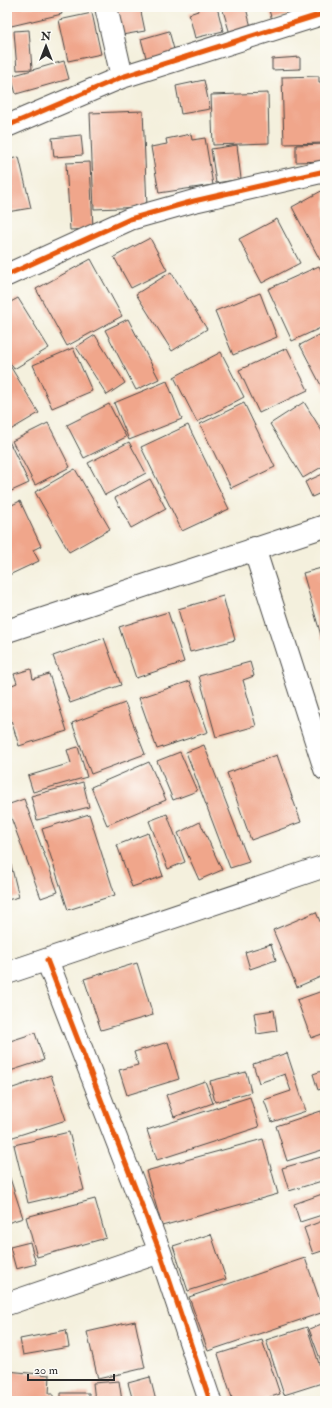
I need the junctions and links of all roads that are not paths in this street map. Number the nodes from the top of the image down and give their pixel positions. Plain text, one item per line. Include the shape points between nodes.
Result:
1 (106, 7) edge
2 (325, 13) edge
3 (122, 77) junction
4 (7, 126) edge
5 (325, 171) edge
6 (7, 275) edge
7 (325, 526) edge
8 (254, 548) junction
9 (7, 631) edge
10 (325, 769) edge
11 (325, 866) edge
12 (47, 960) junction
13 (7, 973) edge
14 (160, 1252) junction
15 (7, 1304) edge
16 (210, 1401) edge

1 - 3 street
2 - 3 street
3 - 4 street
5 - 6 street via 194,201 130,220
7 - 8 street
8 - 9 street
8 - 10 street
11 - 12 street
12 - 13 street
12 - 14 street
14 - 15 street
14 - 16 street

